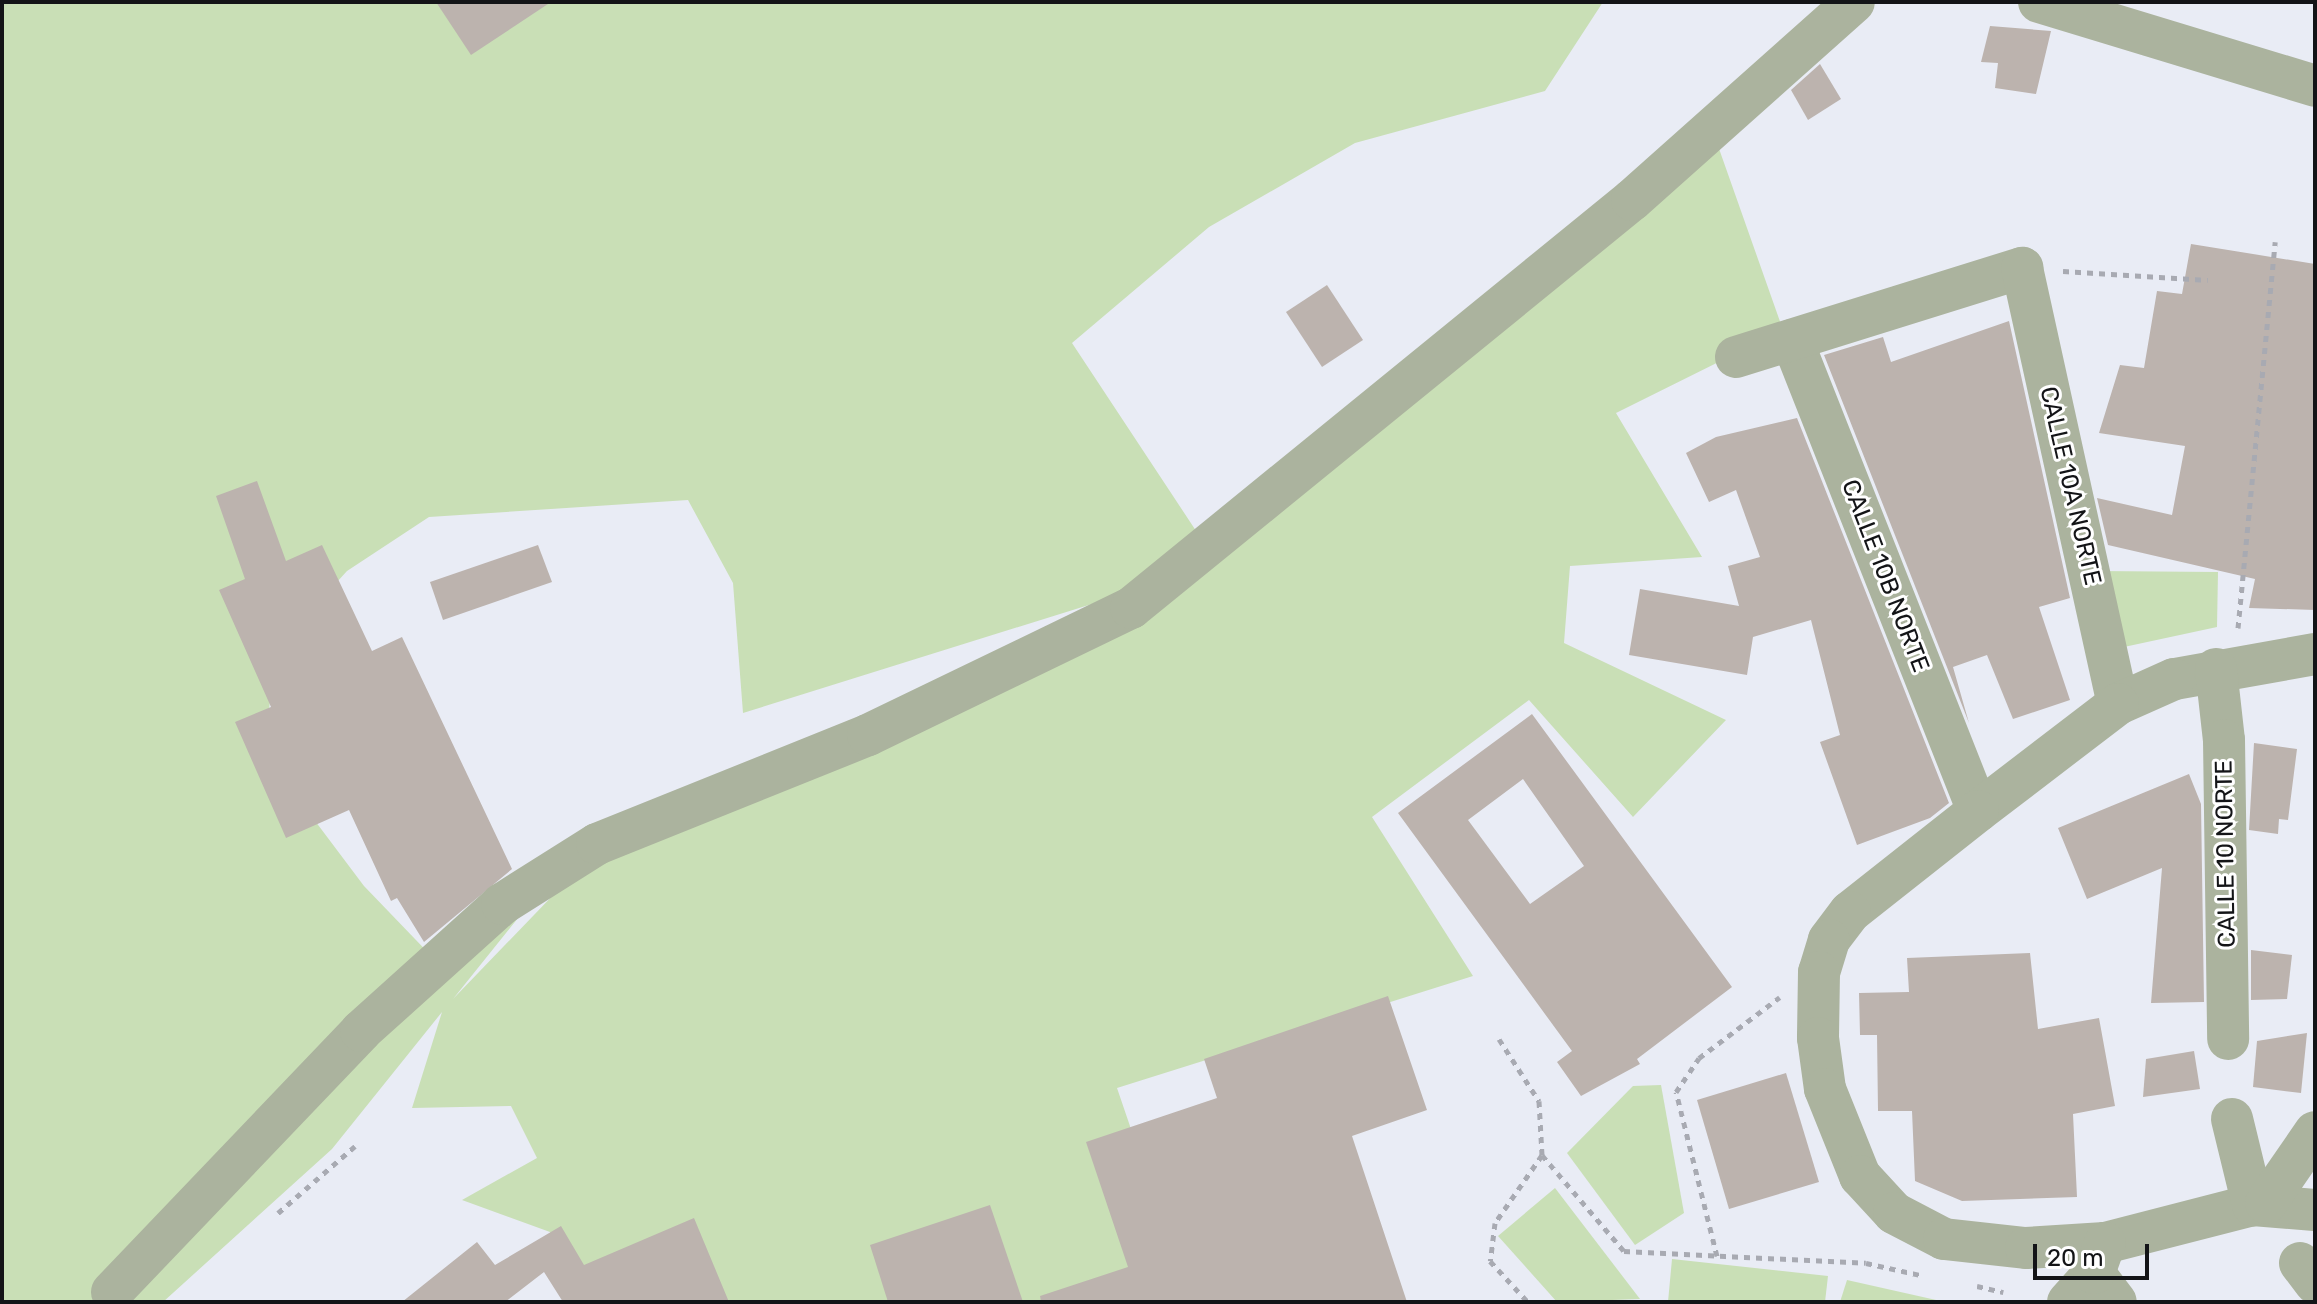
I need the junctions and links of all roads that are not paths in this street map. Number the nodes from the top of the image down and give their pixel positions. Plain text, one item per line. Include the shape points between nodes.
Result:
1 (1854, 2) edge
2 (2039, 2) edge
3 (2315, 86) edge
4 (1792, 340) junction
5 (1736, 357) dead end
6 (2315, 654) edge
7 (2225, 667) junction
8 (2118, 704) junction
9 (1978, 811) junction
10 (2228, 1039) dead end
11 (2232, 1119) dead end
12 (2315, 1132) edge
13 (2259, 1204) junction
14 (2315, 1210) edge
15 (2096, 1280) edge
16 (112, 1292) dead end

1 - 16 street via 1632,200 1131,608 868,735 597,844 502,904 361,1031
2 - 3 street
4 - 5 street
4 - 8 street, CALLE 10A NORTE via 2022,268
4 - 9 street, CALLE 10B NORTE
6 - 7 street
7 - 8 street
7 - 10 street, CALLE 10 NORTE
8 - 9 street
9 - 15 street via 1850,912 1836,931 1819,972 1818,1038 1841,1136 1876,1199 1894,1213 1971,1245
11 - 13 street
12 - 13 street
13 - 14 street
13 - 15 street

